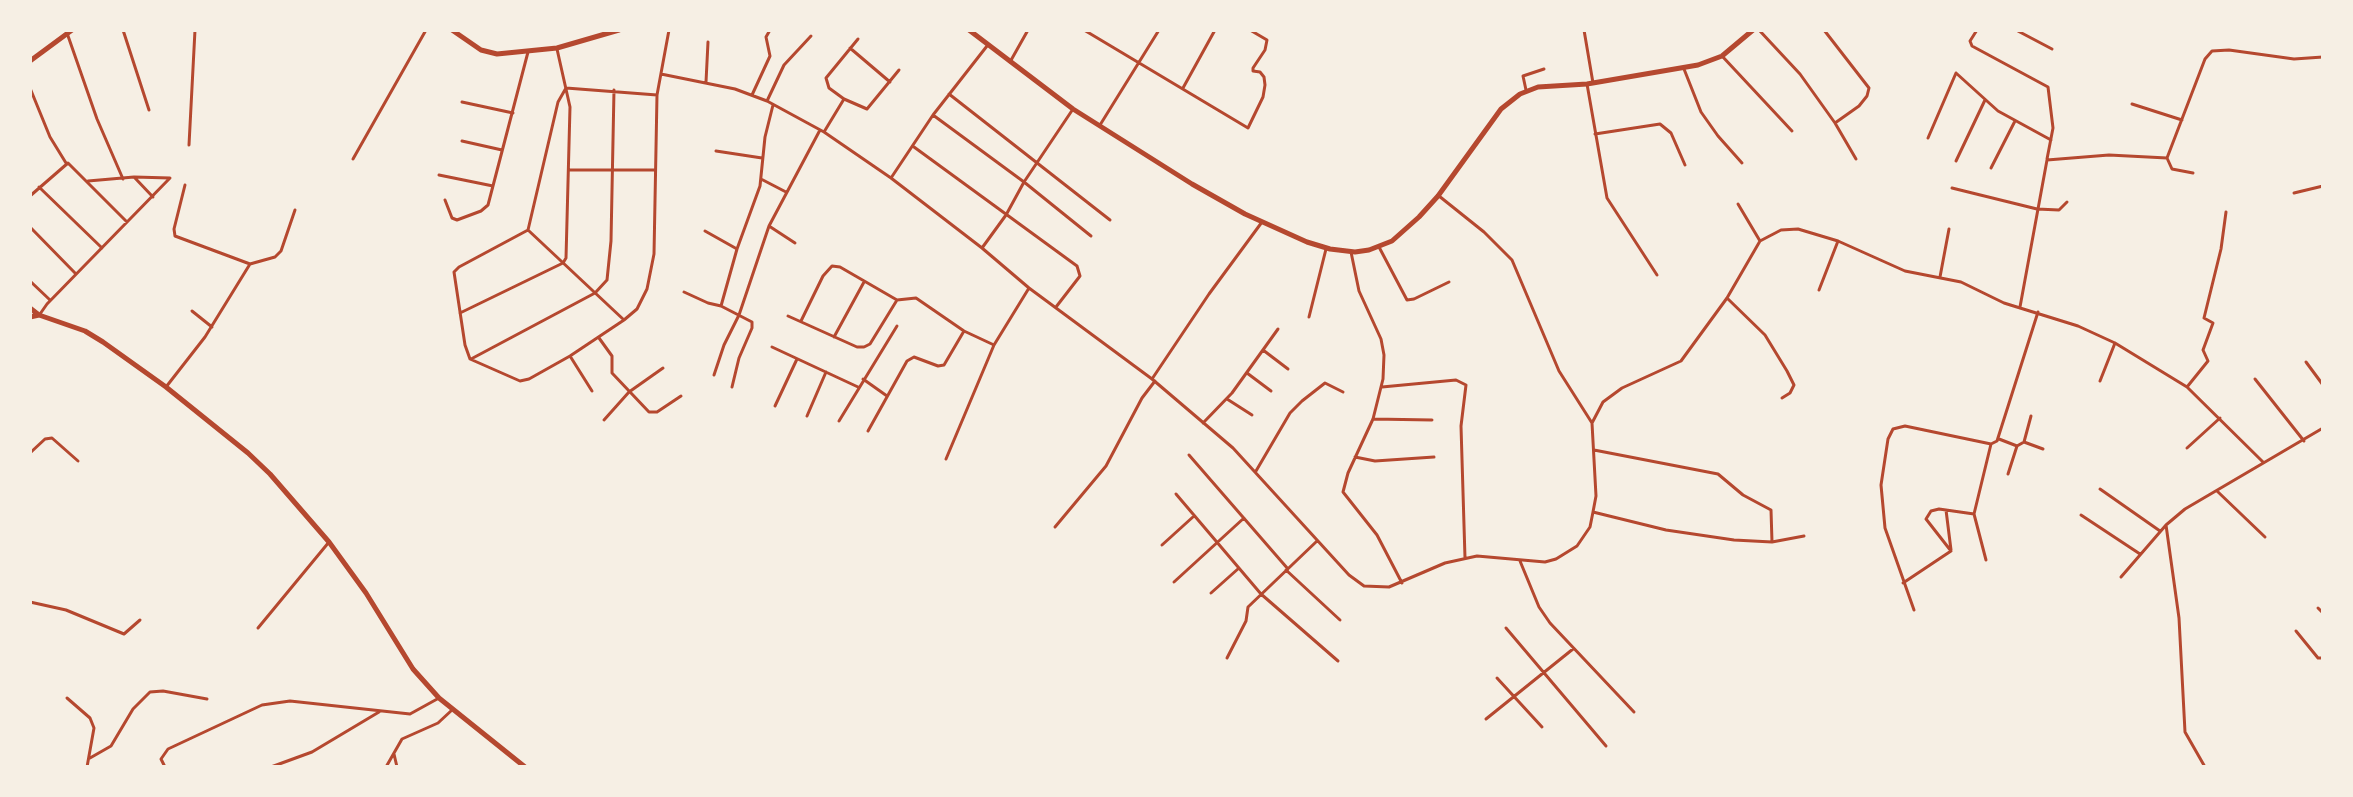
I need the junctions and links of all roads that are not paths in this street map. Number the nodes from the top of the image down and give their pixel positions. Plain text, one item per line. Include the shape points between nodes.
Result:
1 (123, 30) edge
2 (195, 30) edge
3 (426, 30) edge
4 (452, 30) edge
5 (619, 30) edge
6 (669, 30) edge
7 (770, 30) edge
8 (969, 30) edge
9 (1028, 30) edge
10 (1084, 30) edge
11 (1159, 30) edge
12 (1215, 30) edge
13 (1250, 30) edge
14 (1584, 30) edge
15 (1753, 30) edge
16 (1759, 30) edge
17 (1824, 30) edge
18 (1977, 30) edge
19 (2016, 30) edge
20 (70, 32) edge
21 (811, 36) dead end
22 (858, 39) dead end
23 (708, 42) dead end
24 (987, 46) junction
25 (557, 48) junction
26 (850, 48) junction
27 (2052, 49) dead end
28 (528, 52) junction
29 (1722, 56) junction
30 (2323, 57) edge
31 (30, 61) edge
32 (1139, 61) junction
33 (1010, 62) junction
34 (1544, 69) dead end
35 (1684, 69) junction
36 (899, 70) dead end
37 (661, 74) junction
38 (706, 82) junction
39 (890, 82) junction
40 (1590, 84) junction
41 (1183, 87) junction
42 (30, 88) edge
43 (566, 88) junction
44 (614, 90) junction
45 (1526, 90) junction
46 (657, 94) junction
47 (949, 94) junction
48 (752, 96) junction
49 (844, 99) junction
50 (1985, 100) junction
51 (767, 101) junction
52 (462, 102) dead end
53 (2132, 104) dead end
54 (774, 105) junction
55 (1073, 109) junction
56 (149, 110) dead end
57 (513, 113) junction
58 (933, 115) junction
59 (2182, 120) junction
60 (2015, 121) junction
61 (1835, 123) junction
62 (1100, 127) junction
63 (822, 131) junction
64 (1792, 132) dead end
65 (1595, 134) junction
66 (1928, 138) dead end
67 (2050, 140) junction
68 (462, 141) dead end
69 (189, 145) dead end
70 (914, 147) junction
71 (502, 150) junction
72 (716, 151) dead end
73 (762, 158) junction
74 (2168, 158) junction
75 (353, 159) dead end
76 (1856, 159) dead end
77 (2047, 160) junction
78 (1038, 161) junction
79 (1956, 161) dead end
80 (66, 163) junction
81 (1742, 163) dead end
82 (1684, 165) dead end
83 (1991, 168) dead end
84 (612, 169) junction
85 (569, 170) junction
86 (655, 170) junction
87 (2193, 173) dead end
88 (439, 175) dead end
89 (134, 177) junction
90 (891, 178) junction
91 (123, 179) junction
92 (761, 179) junction
93 (88, 182) junction
94 (1024, 182) junction
95 (185, 185) dead end
96 (493, 186) junction
97 (2323, 186) edge
98 (39, 187) junction
99 (1952, 188) dead end
100 (786, 192) junction
101 (2294, 193) dead end
102 (30, 196) edge
103 (1438, 196) junction
104 (153, 197) junction
105 (445, 200) dead end
106 (2067, 202) dead end
107 (1738, 204) dead end
108 (2037, 209) junction
109 (295, 210) dead end
110 (2226, 212) dead end
111 (1006, 215) junction
112 (1110, 220) dead end
113 (127, 222) junction
114 (1262, 222) junction
115 (768, 226) junction
116 (30, 228) edge
117 (1949, 229) dead end
118 (528, 230) junction
119 (705, 231) dead end
120 (1091, 236) dead end
121 (1760, 241) junction
122 (1838, 241) junction
123 (795, 243) dead end
124 (1379, 247) junction
125 (102, 248) junction
126 (982, 248) junction
127 (737, 249) junction
128 (1326, 249) junction
129 (1351, 252) junction
130 (563, 263) junction
131 (250, 264) junction
132 (76, 274) junction
133 (1657, 275) dead end
134 (1940, 278) junction
135 (30, 281) edge
136 (864, 282) junction
137 (1449, 282) dead end
138 (1029, 288) junction
139 (1819, 290) dead end
140 (684, 292) dead end
141 (595, 293) junction
142 (1727, 298) junction
143 (50, 300) junction
144 (897, 300) junction
145 (721, 306) junction
146 (1056, 307) junction
147 (2020, 307) junction
148 (30, 308) edge
149 (192, 311) dead end
150 (2038, 312) junction
151 (460, 313) junction
152 (39, 315) junction
153 (739, 315) junction
154 (788, 316) dead end
155 (30, 317) edge
156 (1310, 317) dead end
157 (624, 320) junction
158 (801, 321) junction
159 (897, 326) dead end
160 (212, 327) junction
161 (1278, 329) dead end
162 (964, 331) junction
163 (834, 337) junction
164 (599, 338) junction
165 (2115, 343) junction
166 (994, 345) junction
167 (772, 347) dead end
168 (1263, 350) junction
169 (570, 356) junction
170 (470, 359) junction
171 (797, 359) junction
172 (2306, 362) dead end
173 (663, 368) dead end
174 (1288, 369) dead end
175 (826, 372) junction
176 (1247, 373) junction
177 (714, 375) dead end
178 (863, 379) junction
179 (2255, 379) dead end
180 (1154, 380) junction
181 (2100, 381) dead end
182 (2323, 385) edge
183 (166, 387) junction
184 (732, 387) dead end
185 (858, 387) junction
186 (1382, 387) junction
187 (2187, 387) junction
188 (592, 391) dead end
189 (1271, 391) dead end
190 (629, 392) junction
191 (1343, 392) dead end
192 (681, 396) dead end
193 (887, 396) junction
194 (1782, 398) dead end
195 (1227, 399) junction
196 (775, 406) dead end
197 (1252, 415) dead end
198 (807, 416) dead end
199 (2031, 416) dead end
200 (2220, 418) junction
201 (1373, 419) junction
202 (604, 420) dead end
203 (1432, 420) dead end
204 (839, 421) dead end
205 (1203, 423) junction
206 (1592, 423) junction
207 (2323, 428) edge
208 (868, 431) dead end
209 (1999, 439) junction
210 (2304, 441) junction
211 (2024, 442) junction
212 (1991, 444) junction
213 (2017, 446) junction
214 (2187, 448) dead end
215 (2043, 449) dead end
216 (1594, 450) junction
217 (30, 453) edge
218 (1190, 455) dead end
219 (1355, 457) junction
220 (1434, 458) dead end
221 (946, 459) dead end
222 (78, 461) dead end
223 (2263, 462) junction
224 (1256, 471) junction
225 (2008, 474) dead end
226 (2100, 489) dead end
227 (2217, 490) junction
228 (1176, 494) dead end
229 (1946, 510) junction
230 (1593, 512) junction
231 (1974, 514) junction
232 (2081, 515) dead end
233 (1194, 516) junction
234 (1244, 518) junction
235 (2166, 525) junction
236 (1055, 527) dead end
237 (2160, 531) junction
238 (1804, 536) dead end
239 (2265, 537) dead end
240 (1317, 541) junction
241 (329, 542) junction
242 (1217, 542) junction
243 (1772, 542) junction
244 (1162, 545) dead end
245 (1951, 551) junction
246 (2140, 554) junction
247 (1465, 558) junction
248 (1986, 560) dead end
249 (1520, 561) junction
250 (1239, 568) junction
251 (1287, 570) junction
252 (2121, 577) dead end
253 (1174, 582) dead end
254 (1402, 583) junction
255 (1903, 583) junction
256 (1210, 593) dead end
257 (1261, 594) junction
258 (30, 602) edge
259 (2318, 608) dead end
260 (1914, 610) dead end
261 (2323, 613) edge
262 (140, 620) dead end
263 (1340, 620) dead end
264 (258, 628) dead end
265 (1506, 628) dead end
266 (2296, 631) dead end
267 (1573, 649) junction
268 (1227, 658) dead end
269 (2323, 658) edge
270 (1338, 661) dead end
271 (1543, 673) junction
272 (1497, 678) dead end
273 (1513, 697) junction
274 (67, 698) dead end
275 (439, 698) junction
276 (207, 699) dead end
277 (453, 708) junction
278 (381, 711) junction
279 (1634, 712) dead end
280 (1486, 719) dead end
281 (1542, 727) dead end
282 (1606, 746) dead end
283 (394, 754) junction
284 (90, 758) junction
285 (87, 767) edge
286 (165, 767) edge
287 (271, 767) edge
288 (386, 767) edge
289 (397, 767) edge
290 (525, 767) edge
291 (2205, 767) edge

1 - 56 street
2 - 69 street
3 - 75 street
4 - 28 highway via 466,42 489,52
5 - 25 highway
6 - 37 street
7 - 48 street via 766,37 769,59
8 - 24 highway
9 - 33 street
10 - 32 street
11 - 32 street
12 - 41 street
13 - 41 street via 1263,35 1267,42 1253,68 1253,72 1264,77 1265,85 1248,128
14 - 40 street
15 - 29 highway
16 - 61 street via 1795,68
17 - 61 street via 1869,88 1868,96 1859,106
18 - 67 street via 1970,41 1972,46 2048,87 2053,128
19 - 27 street
20 - 31 highway
20 - 91 street via 97,119
21 - 51 street via 784,65
22 - 26 street
23 - 38 street
24 - 33 highway
24 - 47 street
25 - 28 highway
25 - 43 street
26 - 39 street
26 - 49 street via 826,78 829,88
28 - 57 street
29 - 35 highway
29 - 64 street
30 - 59 street via 2294,59 2212,51 2205,59
32 - 41 street
32 - 62 street
33 - 55 highway
34 - 45 street via 1523,76
35 - 40 highway
35 - 81 street via 1701,112
36 - 39 street
37 - 38 street
37 - 46 street
38 - 48 street
39 - 49 street via 867,109
40 - 45 highway
40 - 65 street
42 - 80 street via 50,137
43 - 44 street
43 - 85 street via 570,107
43 - 118 street via 558,102
44 - 46 street
44 - 84 street
45 - 103 highway via 1502,109
46 - 86 street
47 - 58 street
47 - 78 street
48 - 51 street
49 - 63 street
50 - 60 street
50 - 66 street via 1956,73
50 - 79 street
51 - 54 street
52 - 57 street
53 - 59 street
54 - 63 street
54 - 73 street
55 - 62 highway
55 - 78 street
57 - 71 street
58 - 70 street
58 - 94 street
59 - 74 street
60 - 67 street
60 - 83 street
61 - 76 street
62 - 114 highway
63 - 90 street
63 - 100 street
65 - 82 street via 1660,124 1671,133
65 - 133 street via 1608,202
67 - 77 street
68 - 71 street
70 - 90 street
70 - 111 street
71 - 96 street
72 - 73 street
73 - 92 street
74 - 77 street via 2109,155
74 - 87 street via 2172,169
77 - 108 street
78 - 94 street
78 - 112 street
80 - 93 street
80 - 98 street
84 - 85 street
84 - 86 street
84 - 141 street via 610,271
85 - 130 street via 568,247
86 - 157 street via 653,268 642,301
88 - 96 street
89 - 91 street
89 - 104 street
89 - 104 street via 169,177
90 - 126 street
91 - 93 street
92 - 100 street
92 - 127 street
93 - 113 street
94 - 111 street
94 - 120 street
95 - 131 street via 175,236
96 - 105 street via 486,207 460,220 452,218
97 - 101 street
98 - 102 street
98 - 125 street
99 - 108 street
100 - 115 street
103 - 124 highway via 1409,226
103 - 206 street via 1512,260 1559,371
104 - 113 street
106 - 108 street via 2059,210
107 - 121 street
108 - 147 street
109 - 131 street via 279,254
110 - 187 street via 2204,318 2213,323 2203,350 2208,361
111 - 126 street
111 - 146 street via 1079,269 1080,276
113 - 125 street
114 - 128 highway
114 - 180 street via 1209,294
115 - 123 street
115 - 153 street
116 - 132 street
117 - 134 street
118 - 130 street
118 - 151 street via 456,268
119 - 127 street
121 - 122 street via 1774,232 1798,229
121 - 142 street
122 - 134 street via 1905,271
122 - 139 street
124 - 129 highway
124 - 137 street via 1407,300
125 - 132 street
126 - 138 street
127 - 145 street
128 - 129 highway
128 - 156 street
129 - 186 street via 1359,291 1383,347
130 - 141 street
130 - 151 street
131 - 160 street
132 - 143 street
134 - 147 street via 1961,282
135 - 143 street
136 - 144 street
136 - 158 street via 840,267 829,268
136 - 163 street
138 - 146 street
138 - 166 street
140 - 145 street
141 - 157 street
141 - 170 street
142 - 194 street via 1765,335 1787,370 1794,385
142 - 206 street via 1681,361 1612,394
143 - 152 street
144 - 162 street via 915,298
144 - 163 street via 867,346 857,347
145 - 153 street
146 - 180 street
147 - 150 street
148 - 152 highway
149 - 160 street
150 - 165 street
150 - 209 street
151 - 170 street
152 - 155 highway
152 - 183 highway via 84,331
153 - 177 street
153 - 184 street via 753,325
154 - 158 street
157 - 164 street
158 - 163 street
159 - 178 street
160 - 183 street
161 - 168 street
162 - 166 street
162 - 193 street via 944,364 909,359
164 - 169 street
164 - 190 street via 612,357 612,373
165 - 181 street
165 - 187 street
166 - 221 street
167 - 171 street
168 - 174 street
168 - 176 street
169 - 170 street via 520,381
169 - 188 street
171 - 175 street
171 - 196 street
172 - 182 street
173 - 190 street
175 - 185 street
175 - 198 street
176 - 189 street
176 - 195 street
178 - 185 street
178 - 193 street
179 - 210 street
180 - 205 street
180 - 236 street via 1106,466
183 - 241 highway via 270,474
185 - 204 street
186 - 201 street
186 - 247 street via 1456,380 1466,385 1461,426
187 - 200 street
190 - 192 street via 651,413
190 - 202 street
191 - 224 street via 1325,383 1302,401 1290,413
193 - 208 street
195 - 197 street
195 - 205 street
199 - 211 street
200 - 214 street
200 - 223 street
201 - 203 street
201 - 219 street
205 - 224 street
206 - 216 street
207 - 210 street
209 - 212 street
209 - 213 street
210 - 223 street
211 - 213 street
211 - 215 street
212 - 231 street
212 - 255 street via 1905,426 1893,429 1883,461 1882,513
213 - 225 street
216 - 230 street
216 - 243 street via 1718,474 1743,495 1771,510
217 - 222 street via 45,439 52,438
218 - 234 street
219 - 220 street
219 - 254 street via 1343,492 1377,535
223 - 227 street
224 - 240 street
226 - 237 street
227 - 235 street
227 - 239 street
228 - 233 street
229 - 231 street
229 - 245 street
229 - 245 street via 1931,511 1926,519
230 - 243 street via 1666,530
230 - 249 street via 1583,541 1565,554 1545,562
231 - 248 street
232 - 246 street
233 - 242 street
233 - 244 street
234 - 242 street
234 - 251 street
235 - 237 street
235 - 291 street via 2179,618 2185,732
237 - 246 street
238 - 243 street
240 - 251 street
240 - 254 street via 1364,586 1380,588
241 - 264 street
241 - 275 highway via 408,663
242 - 250 street
242 - 253 street
245 - 255 street
246 - 252 street
247 - 249 street via 1499,556
247 - 254 street
249 - 267 street via 1539,607
250 - 256 street
250 - 257 street
251 - 257 street
251 - 263 street
255 - 260 street
257 - 268 street via 1248,607 1246,621
257 - 270 street
258 - 262 street via 66,610 124,634
259 - 261 street
265 - 271 street
266 - 269 street via 2318,658
267 - 271 street
267 - 279 street
271 - 273 street
271 - 282 street
272 - 273 street
273 - 280 street
273 - 281 street
274 - 284 street via 93,723
275 - 277 highway
275 - 278 street via 415,713
276 - 284 street via 150,692 133,709 111,746
277 - 283 street via 438,723 402,739
277 - 290 highway
278 - 286 street via 290,701 262,705 168,750 161,759
278 - 287 street via 312,752
283 - 288 street
283 - 289 street
284 - 285 street

